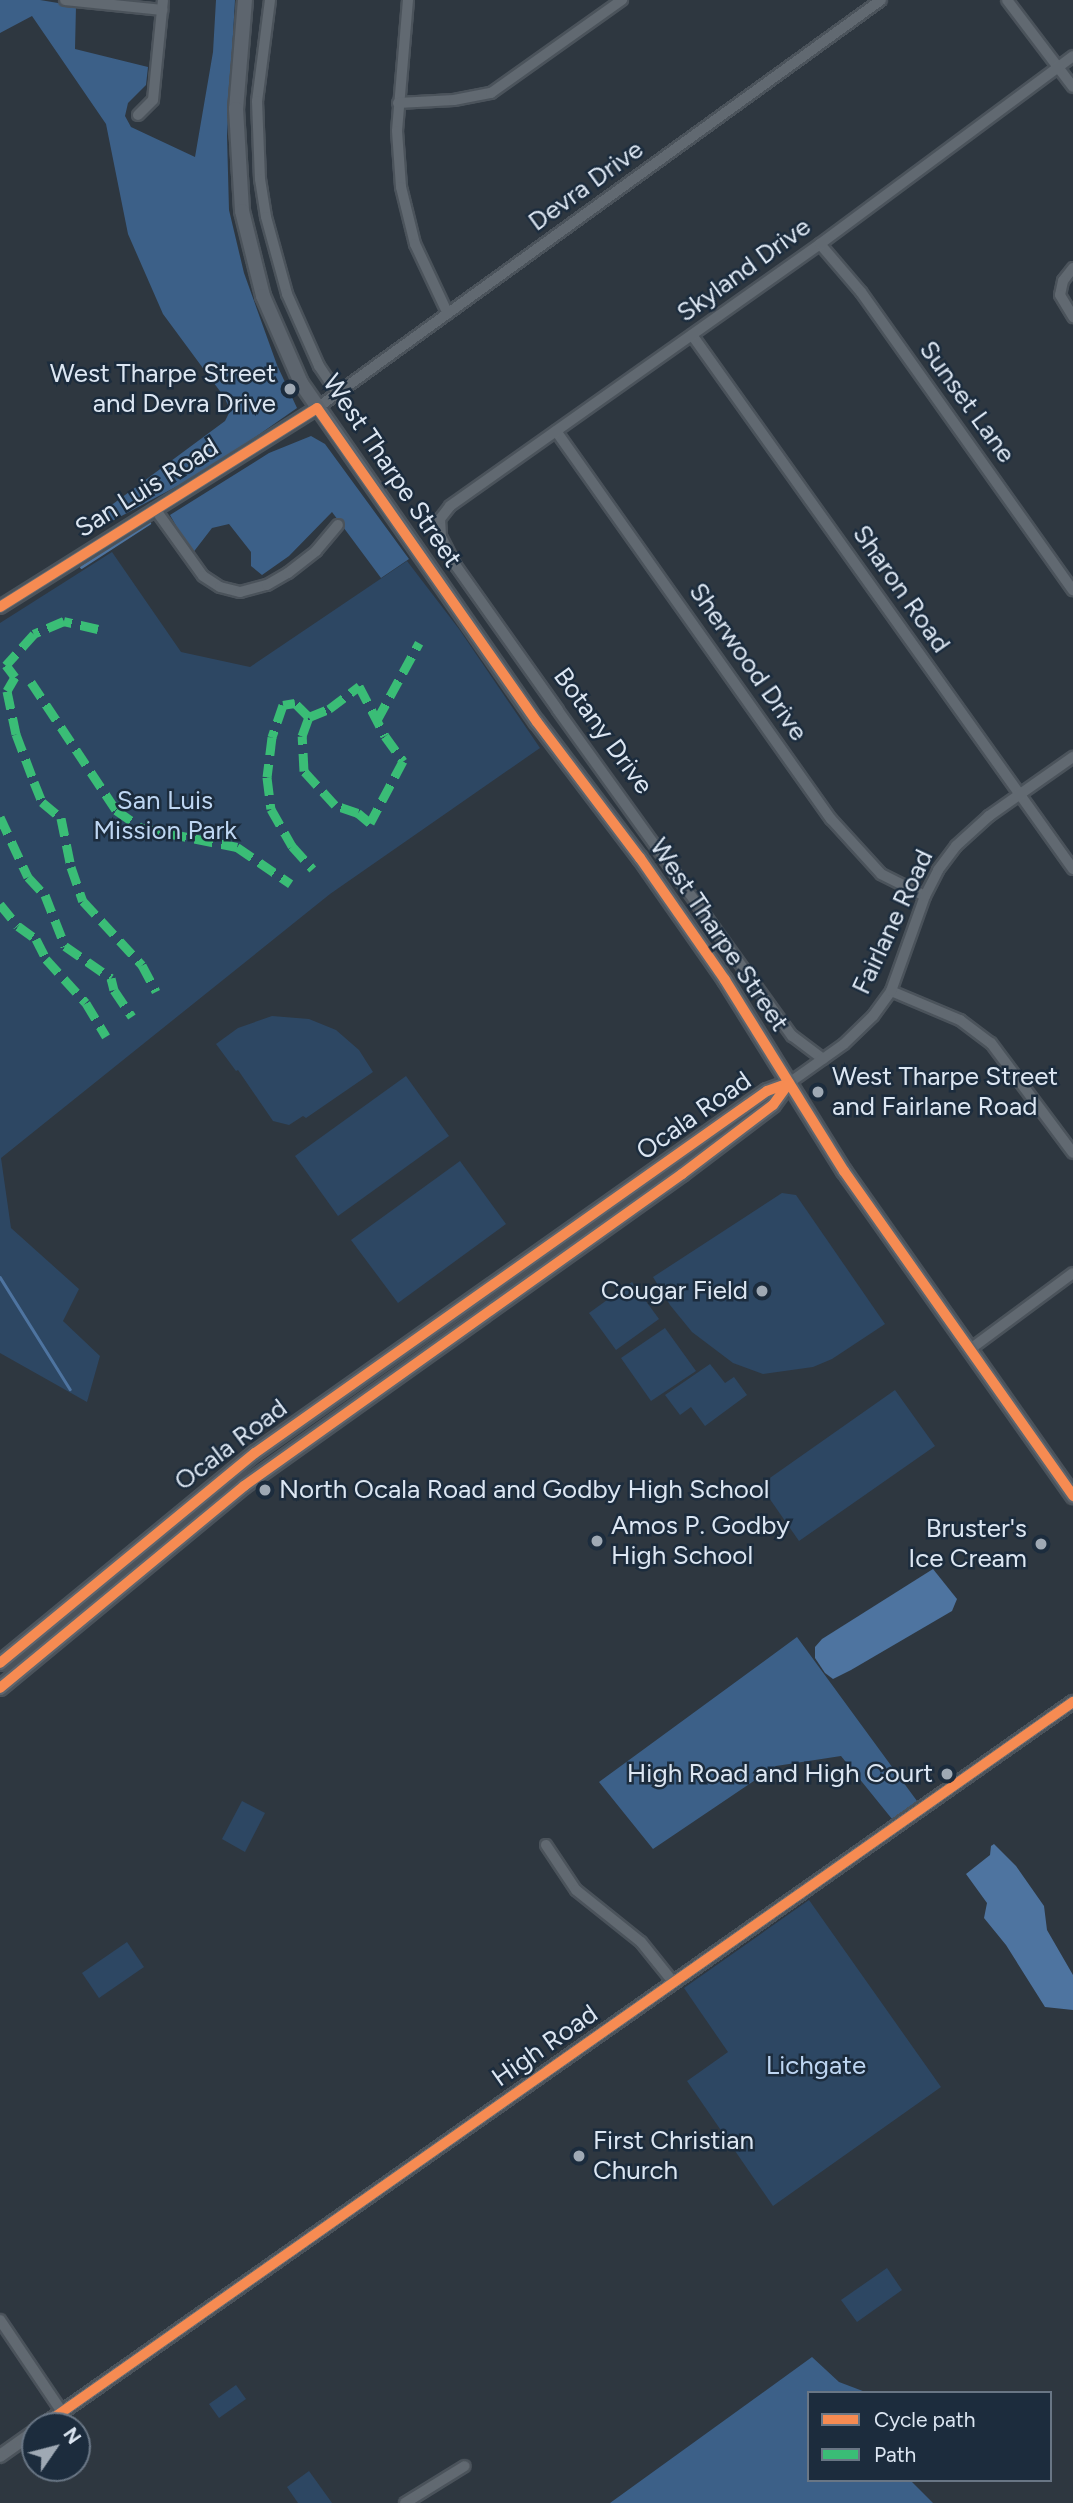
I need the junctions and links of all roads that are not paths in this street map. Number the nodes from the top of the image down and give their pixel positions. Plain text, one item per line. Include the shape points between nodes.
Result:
1 (65, 0) edge
2 (245, 0) edge
3 (270, 0) edge
4 (408, 0) edge
5 (622, 0) edge
6 (881, 0) edge
7 (1007, 0) edge
8 (162, 5) edge
9 (1073, 56) edge
10 (1058, 67) junction
11 (1073, 88) edge
12 (398, 103) junction
13 (138, 115) dead end
14 (820, 244) junction
15 (1073, 268) edge
16 (448, 314) junction
17 (1073, 317) edge
18 (692, 335) junction
19 (337, 393) junction
20 (317, 408) junction
21 (556, 431) junction
22 (155, 509) junction
23 (440, 519) joint
24 (338, 525) dead end
25 (1073, 590) edge
26 (0, 607) edge
27 (1073, 757) edge
28 (1019, 794) junction
29 (1073, 869) edge
30 (925, 896) junction
31 (891, 991) junction
32 (823, 1059) junction
33 (789, 1083) junction
34 (1073, 1153) edge
35 (613, 1199) junction
36 (624, 1215) junction
37 (1073, 1273) edge
38 (969, 1350) junction
39 (339, 1393) junction
40 (318, 1407) junction
41 (350, 1408) junction
42 (330, 1422) junction
43 (204, 1493) junction
44 (1073, 1496) edge
45 (208, 1514) junction
46 (105, 1575) junction
47 (91, 1587) junction
48 (117, 1589) junction
49 (104, 1600) junction
50 (0, 1663) edge
51 (0, 1688) edge
52 (1073, 1702) edge
53 (546, 1845) dead end
54 (674, 1983) junction
55 (0, 2320) edge
56 (62, 2412) joint
57 (21, 2441) edge
58 (0, 2456) edge
59 (465, 2466) dead end
60 (405, 2503) edge

1 - 8 street
2 - 20 main road, West Tharpe Street via 236,108 242,211 263,296 294,369
3 - 19 street via 257,101 266,217 287,294 319,366
4 - 12 street
5 - 12 street via 491,93
6 - 16 street, Devra Drive
7 - 10 street
8 - 13 street via 153,100
9 - 10 street, Skyland Drive
10 - 11 street
10 - 14 street, Skyland Drive
12 - 16 street via 397,159 407,219
14 - 18 street, Skyland Drive
14 - 25 street, Sunset Lane via 861,292
15 - 17 street via 1062,281 1060,295
16 - 19 street, Devra Drive
18 - 21 street, Skyland Drive
18 - 28 street, Sharon Road
19 - 20 street, Devra Drive
20 - 22 street, San Luis Road
20 - 33 main road, West Tharpe Street via 537,722 648,869 732,990
21 - 23 street, Skyland Drive via 450,506
21 - 30 street, Sherwood Drive via 843,834 881,874
22 - 24 street via 203,576 240,592 288,573 316,551
22 - 26 street, San Luis Road
23 - 32 street, Botany Drive via 441,537 456,566 792,1036
27 - 28 street, Fairlane Road
28 - 29 street, Sharon Road
28 - 30 street, Fairlane Road via 956,846
30 - 31 street, Fairlane Road
31 - 32 street, Fairlane Road via 863,1027
31 - 34 street via 960,1020 992,1043
32 - 33 street, Fairlane Road
33 - 35 main road, Ocala Road via 767,1091
33 - 36 main road, Ocala Road via 773,1105
33 - 38 main road, West Tharpe Street via 844,1171
35 - 36 main road
35 - 39 main road, Ocala Road
36 - 41 main road, Ocala Road
37 - 38 street
38 - 44 main road, West Tharpe Street
39 - 40 main road, Ocala Road
39 - 41 main road
40 - 42 main road
40 - 43 main road, Ocala Road
41 - 42 main road, Ocala Road
42 - 45 main road, Ocala Road
43 - 45 main road
43 - 46 main road, Ocala Road
45 - 48 main road, Ocala Road
46 - 47 main road, Ocala Road
46 - 48 main road
47 - 49 main road
47 - 50 main road, Ocala Road
48 - 49 main road, Ocala Road
49 - 51 main road, Ocala Road
52 - 54 street, High Road
53 - 54 street via 576,1891 640,1942
54 - 56 street, High Road
55 - 56 street
57 - 58 street
59 - 60 street

